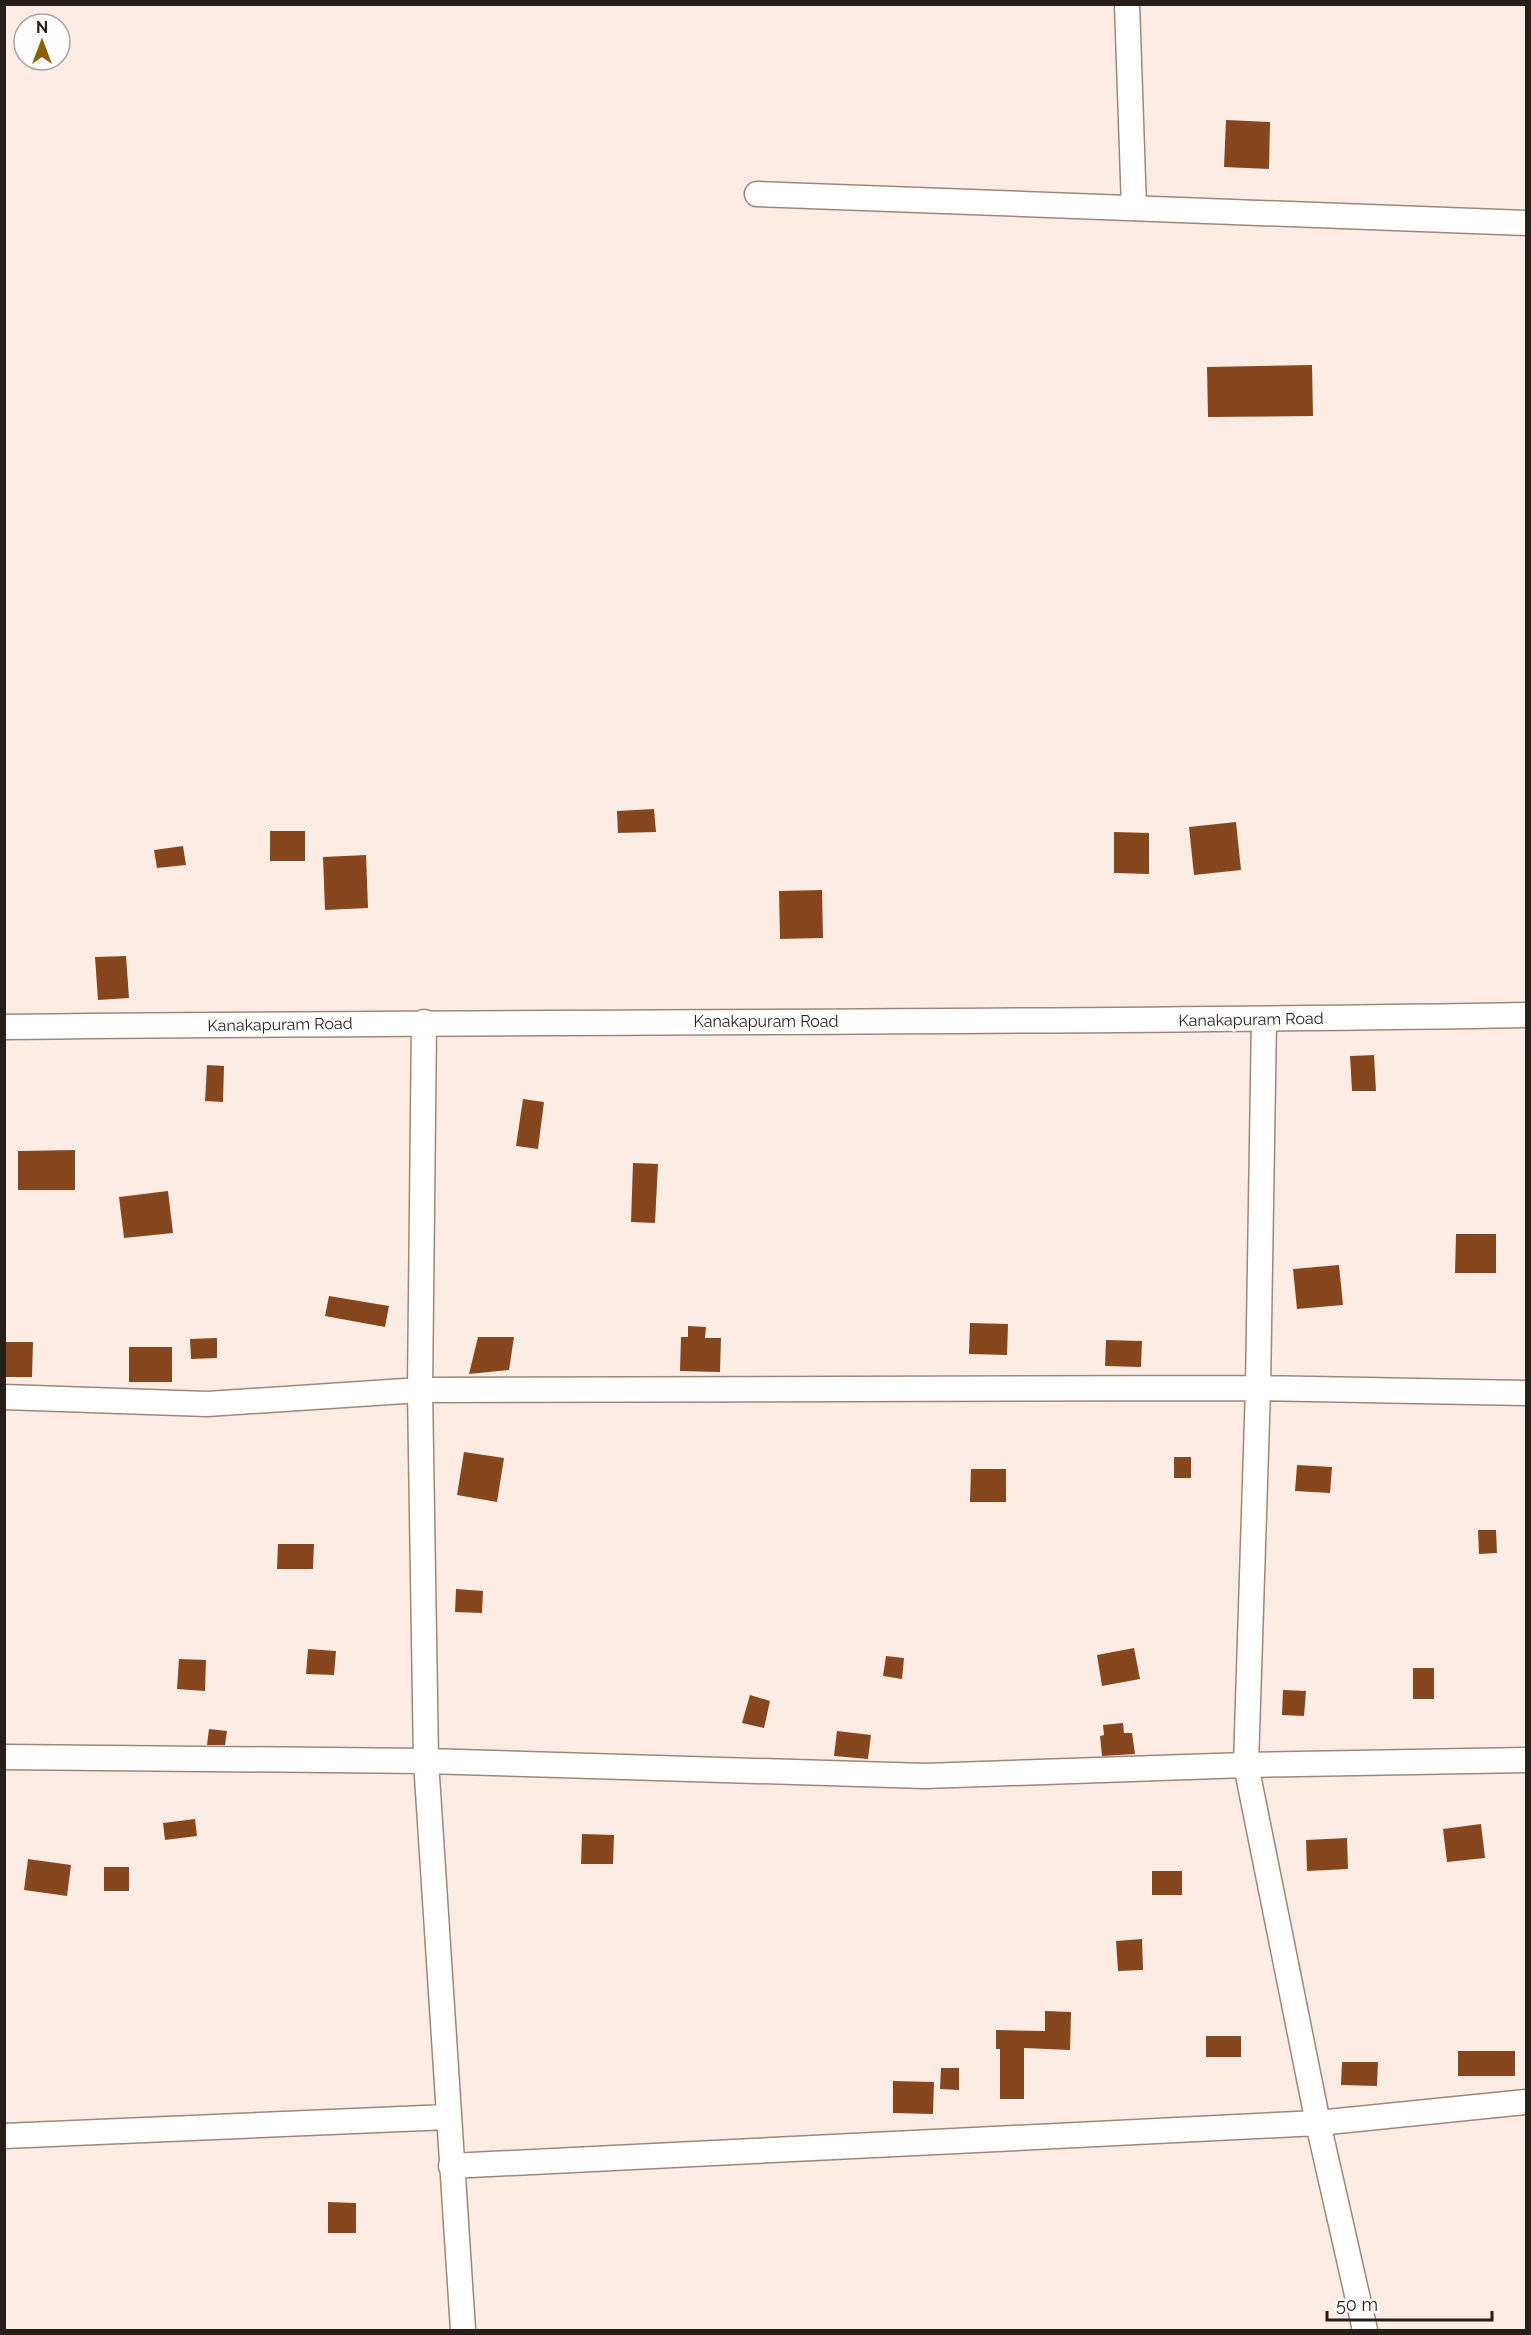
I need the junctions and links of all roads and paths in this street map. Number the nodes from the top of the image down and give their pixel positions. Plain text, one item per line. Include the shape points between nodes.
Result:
1 (1127, 4) edge
2 (758, 194) dead end
3 (1134, 208) junction
4 (1527, 223) edge
5 (1527, 1015) edge
6 (1264, 1019) junction
7 (424, 1022) junction
8 (4, 1027) edge
9 (1258, 1388) junction
10 (420, 1389) junction
11 (1527, 1393) edge
12 (4, 1397) edge
13 (4, 1757) edge
14 (426, 1761) junction
15 (1527, 1761) edge
16 (1246, 1765) junction
17 (1527, 2102) edge
18 (448, 2117) junction
19 (1318, 2123) junction
20 (4, 2136) edge
21 (451, 2166) junction
22 (462, 2331) edge
23 (1365, 2331) edge

1 - 3 street
2 - 3 street
3 - 4 street
5 - 6 street, Kanakapuram Road
6 - 7 street, Kanakapuram Road
6 - 9 street
7 - 8 street, Kanakapuram Road
7 - 10 street
9 - 10 street
9 - 11 street
9 - 16 street
10 - 12 street via 207,1404
10 - 14 street
13 - 14 street
14 - 16 street via 925,1776
14 - 18 street
15 - 16 street
16 - 19 street
17 - 19 street
18 - 20 street
18 - 21 street
19 - 21 street
19 - 23 street
21 - 22 street

